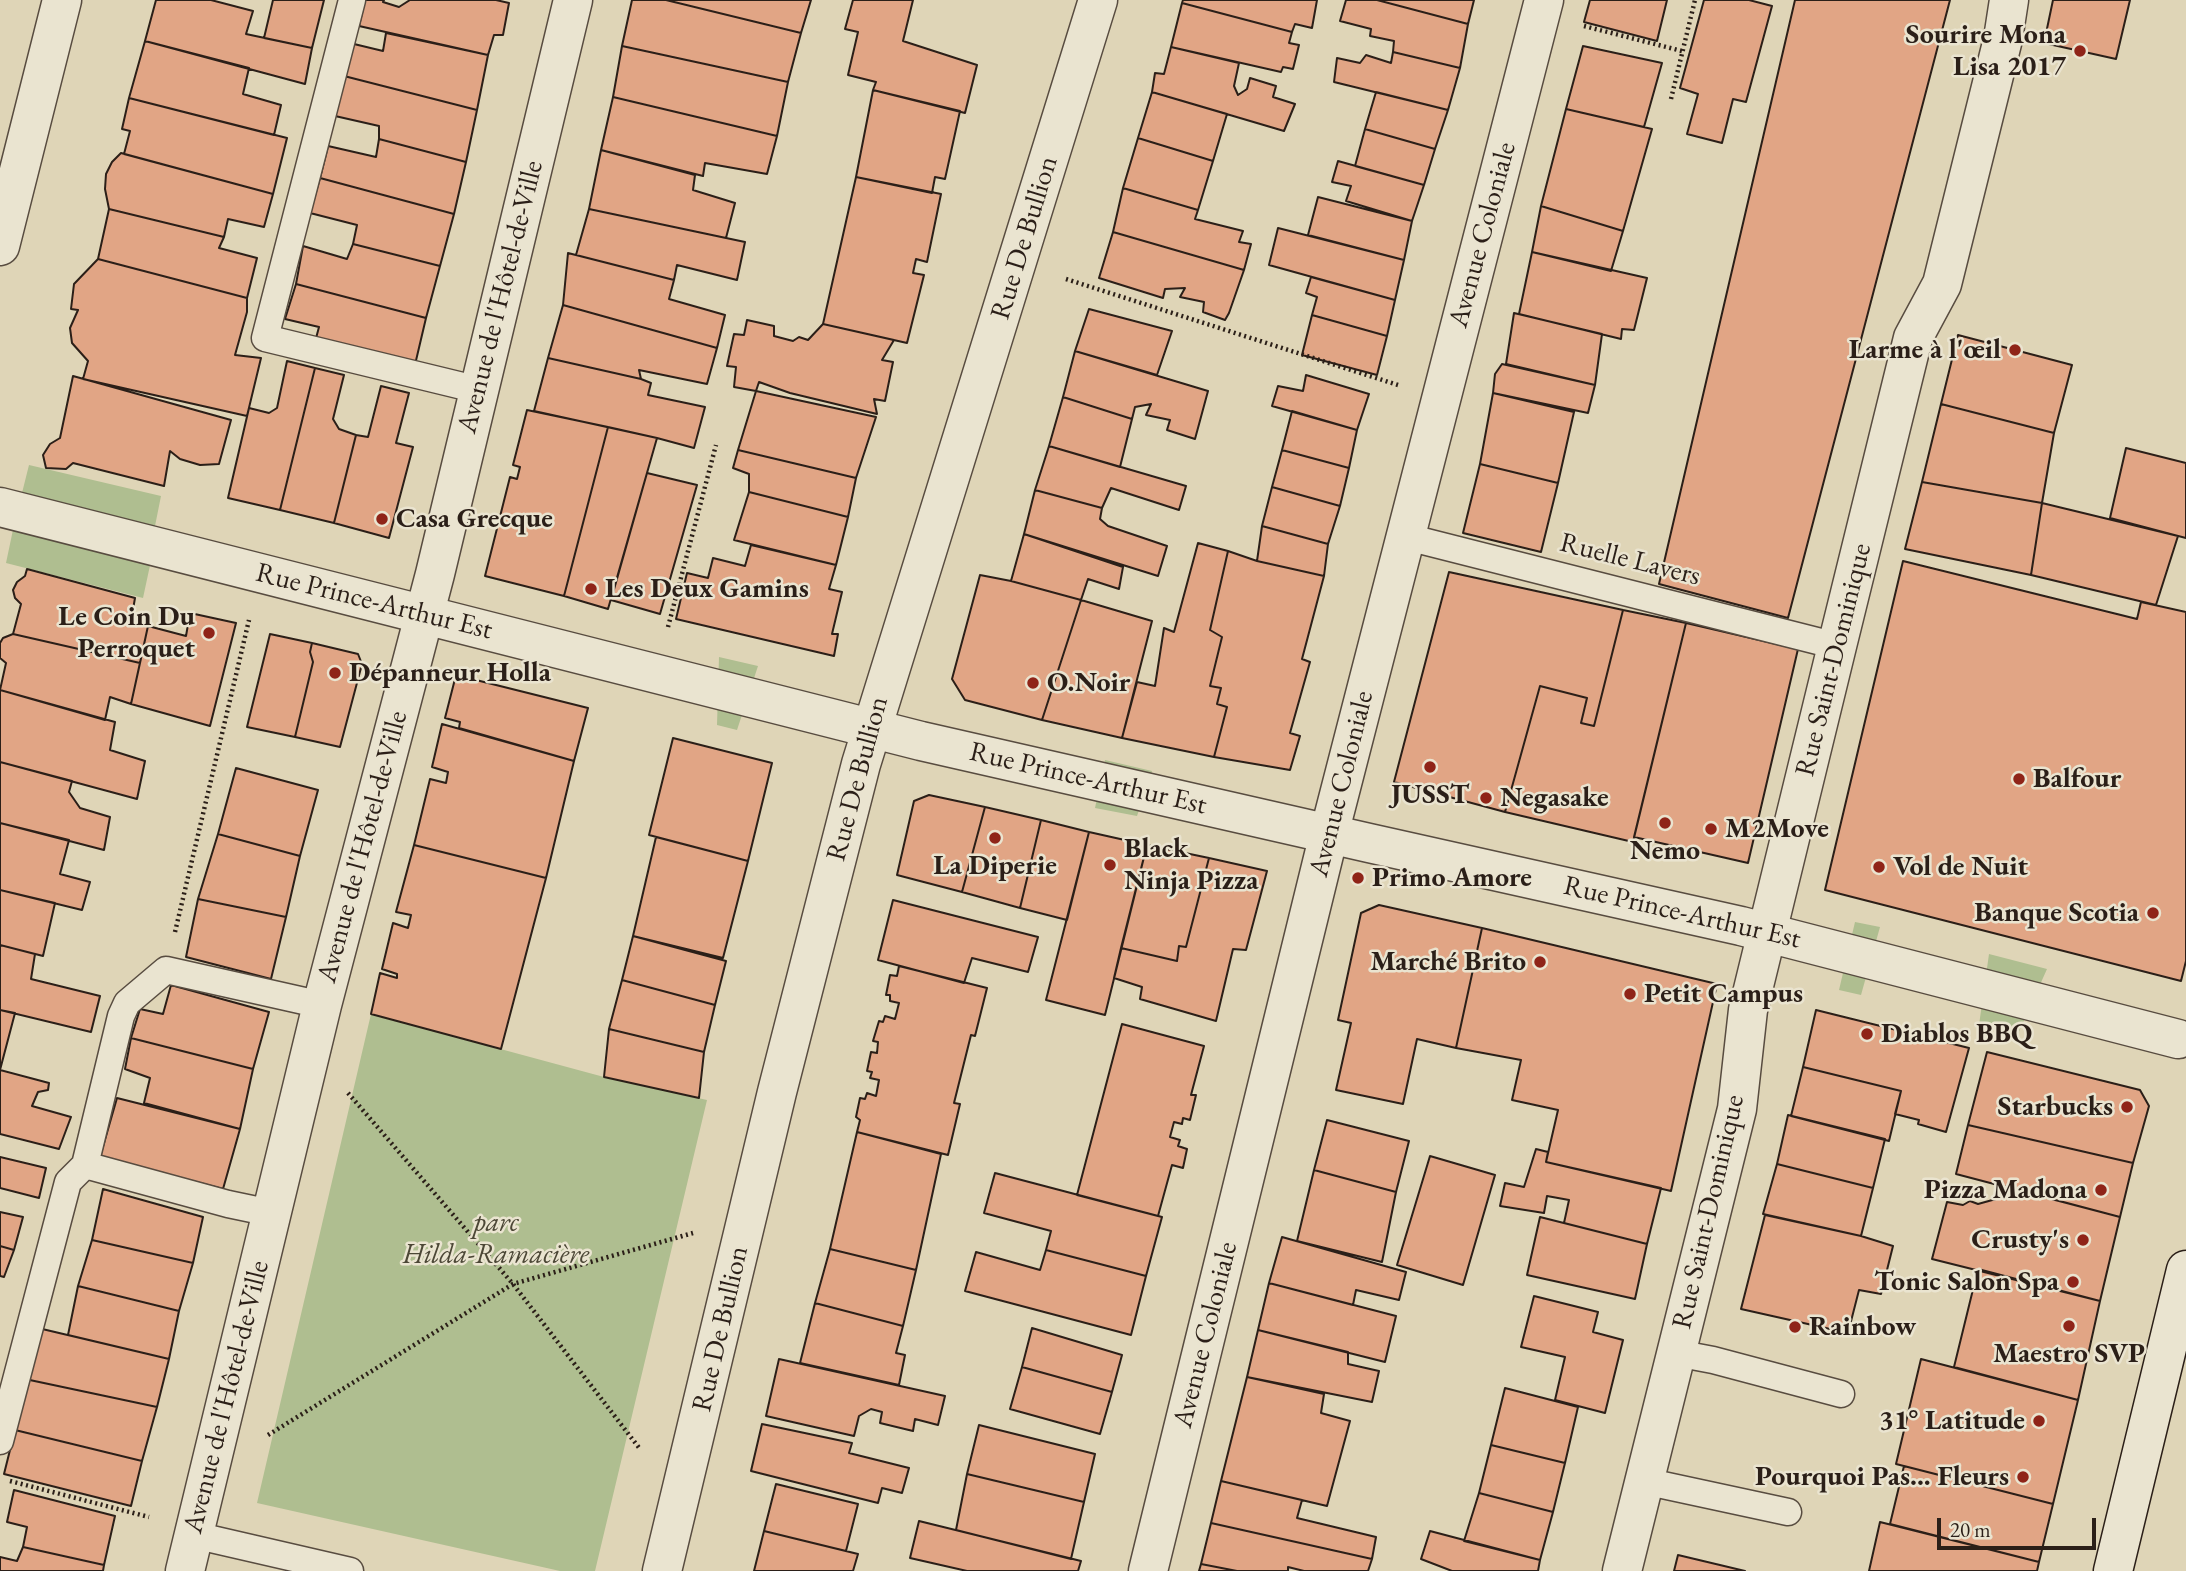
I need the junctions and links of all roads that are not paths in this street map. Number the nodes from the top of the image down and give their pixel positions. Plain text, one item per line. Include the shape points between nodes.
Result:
1 (62, 0) edge
2 (352, 0) edge
3 (573, 0) edge
4 (1098, 0) edge
5 (2009, 0) edge
6 (1559, 12) edge
7 (0, 246) edge
8 (479, 390) junction
9 (0, 507) edge
10 (1407, 537) junction
11 (425, 614) junction
12 (1837, 646) junction
13 (872, 727) junction
14 (1329, 834) junction
15 (1767, 932) junction
16 (321, 1005) junction
17 (2178, 1039) dead end
18 (85, 1166) junction
19 (271, 1213) junction
20 (2186, 1270) edge
21 (1676, 1353) junction
22 (1841, 1394) dead end
23 (0, 1441) edge
24 (1644, 1481) junction
25 (1788, 1512) dead end
26 (190, 1553) edge
27 (350, 1571) edge
28 (662, 1571) edge
29 (1148, 1571) edge
30 (1622, 1571) edge
31 (2113, 1571) edge

1 - 7 street
2 - 8 lane via 265,338
3 - 8 street, Avenue de l'Hôtel-de-Ville
4 - 13 street, Rue De Bullion
5 - 12 street, Rue Saint-Dominique via 1942,284 1913,338
6 - 10 street, Avenue Coloniale via 1440,399
8 - 11 street, Avenue de l'Hôtel-de-Ville
9 - 11 street, Rue Prince-Arthur Est
10 - 12 lane, Ruelle Lavers
10 - 14 street, Avenue Coloniale
11 - 13 street, Rue Prince-Arthur Est
11 - 16 street, Avenue de l'Hôtel-de-Ville
12 - 15 street, Rue Saint-Dominique
13 - 14 street, Rue Prince-Arthur Est
13 - 28 street, Rue De Bullion via 777,1092
14 - 15 street, Rue Prince-Arthur Est
14 - 29 street, Avenue Coloniale
15 - 17 street, Rue Prince-Arthur Est
15 - 21 street, Rue Saint-Dominique via 1748,1010 1737,1109
16 - 18 lane via 166,970 127,1003 121,1017
16 - 19 street, Avenue de l'Hôtel-de-Ville
18 - 19 lane
18 - 23 lane via 68,1182
19 - 26 street, Avenue de l'Hôtel-de-Ville
20 - 31 street
21 - 22 lane
21 - 24 street, Rue Saint-Dominique
24 - 25 lane
24 - 30 street, Rue Saint-Dominique
26 - 27 lane

